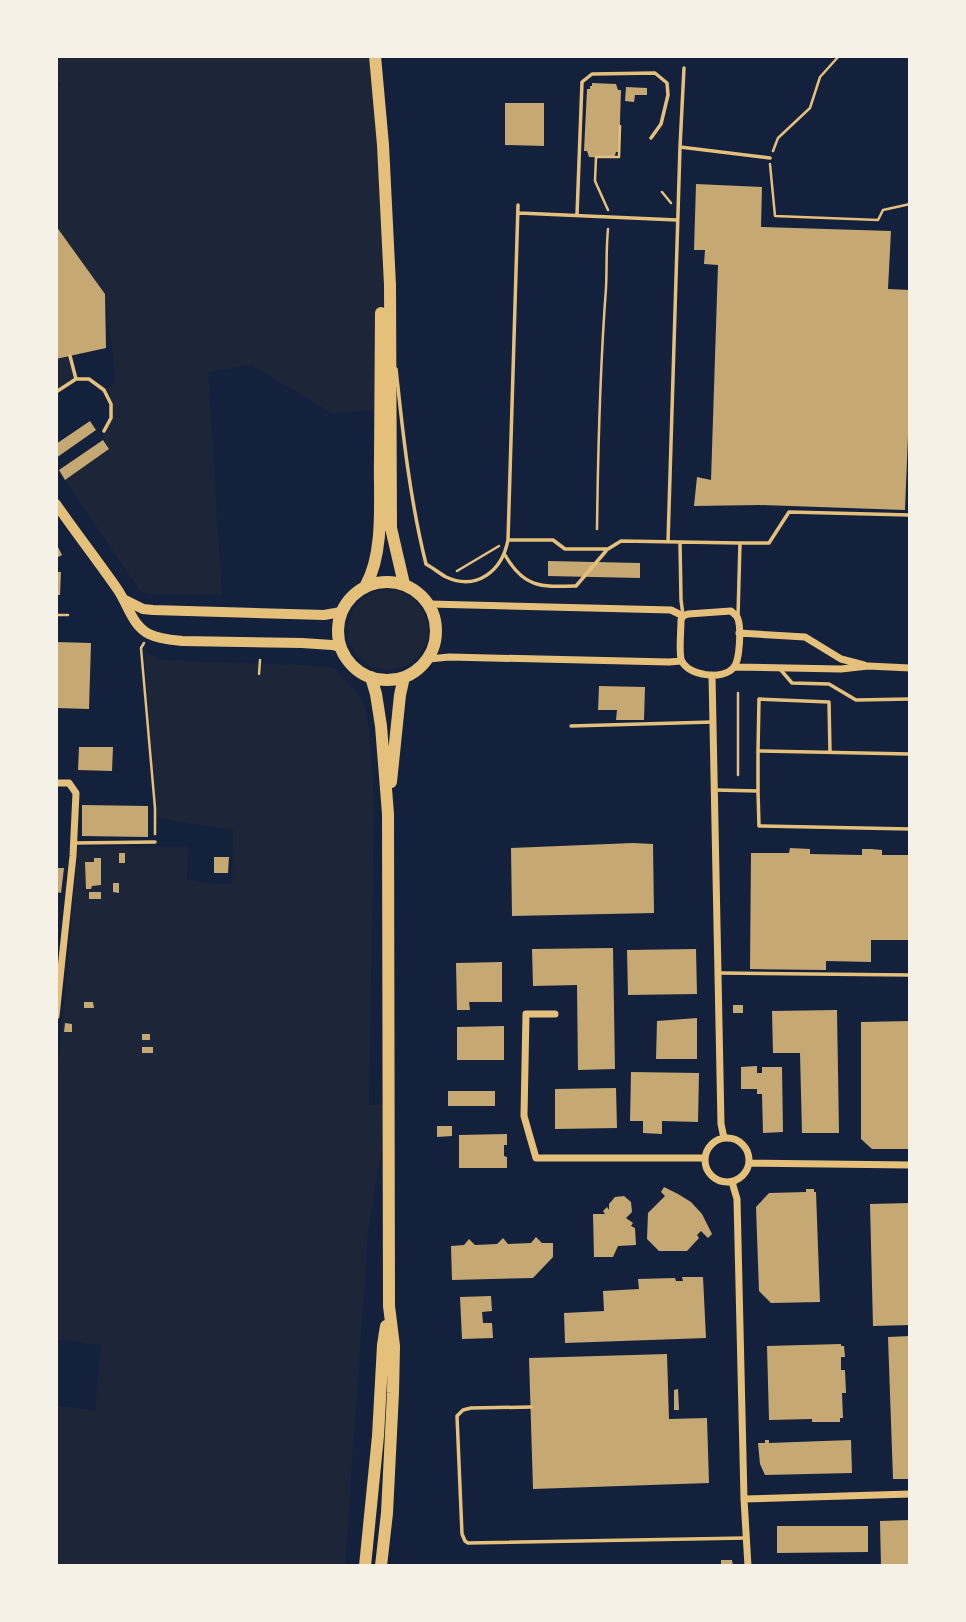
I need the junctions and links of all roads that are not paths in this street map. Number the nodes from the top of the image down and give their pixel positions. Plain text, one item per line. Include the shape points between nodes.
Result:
1 (375, 56) edge
2 (684, 68) dead end
3 (651, 138) dead end
4 (383, 145) junction
5 (680, 147) junction
6 (770, 158) road end
7 (518, 205) dead end
8 (518, 212) junction
9 (577, 215) junction
10 (677, 220) junction
11 (390, 303) junction
12 (70, 356) dead end
13 (76, 379) junction
14 (56, 391) edge
15 (103, 431) dead end
16 (56, 505) edge
17 (910, 515) edge
18 (508, 540) junction
19 (668, 542) junction
20 (680, 542) junction
21 (740, 543) junction
22 (608, 550) junction
23 (505, 555) junction
24 (404, 584) junction
25 (366, 585) junction
26 (123, 599) junction
27 (429, 604) junction
28 (341, 612) junction
29 (683, 616) junction
30 (738, 618) junction
31 (739, 633) junction
32 (340, 647) junction
33 (429, 659) junction
34 (681, 661) junction
35 (868, 666) junction
36 (735, 667) junction
37 (910, 668) edge
38 (780, 669) junction
39 (712, 675) junction
40 (370, 677) junction
41 (404, 677) junction
42 (910, 699) edge
43 (713, 722) junction
44 (571, 726) dead end
45 (758, 751) junction
46 (830, 752) junction
47 (910, 754) edge
48 (56, 783) edge
49 (714, 790) junction
50 (758, 791) junction
51 (388, 814) junction
52 (910, 829) edge
53 (155, 842) road end
54 (74, 843) junction
55 (718, 973) junction
56 (58, 974) edge
57 (910, 975) edge
58 (555, 1014) dead end
59 (56, 1016) edge
60 (724, 1138) junction
61 (705, 1158) junction
62 (749, 1163) junction
63 (910, 1165) edge
64 (732, 1182) junction
65 (389, 1306) junction
66 (531, 1407) dead end
67 (910, 1494) edge
68 (744, 1499) junction
69 (746, 1538) junction
70 (365, 1566) edge
71 (382, 1566) edge
72 (748, 1566) edge

1 - 4 main road
2 - 5 lane
3 - 9 lane via 661,124 668,95 667,83 655,73 592,74 582,82
4 - 11 main road
4 - 25 main road via 379,523 375,562
5 - 6 lane
5 - 10 lane
7 - 8 lane
8 - 9 lane
8 - 18 lane
9 - 10 lane
10 - 19 lane
11 - 23 lane via 405,455 426,565 446,577 471,581 487,575
11 - 24 main road via 391,528
12 - 13 lane
13 - 14 lane
13 - 15 lane via 89,379 104,390 111,418
16 - 26 street
17 - 21 lane via 789,512 769,543
18 - 22 lane via 552,540 565,549
18 - 23 lane
19 - 20 lane
19 - 22 lane via 621,541
20 - 21 lane
20 - 29 lane
21 - 30 lane
22 - 23 lane via 576,586 544,587 528,581
24 - 25 main road via 383,581
24 - 27 main road
25 - 28 main road via 349,598
26 - 28 street via 153,610
26 - 32 street via 138,624 157,637
27 - 29 street via 671,610
27 - 33 main road via 436,630
28 - 32 main road
29 - 30 street via 730,611
29 - 34 street
30 - 31 street
31 - 35 street via 805,637 841,659
31 - 36 street
32 - 40 main road via 354,668
33 - 34 street
33 - 41 main road
34 - 39 street via 702,675
35 - 37 street
35 - 38 street
36 - 38 street
36 - 39 street
38 - 42 lane via 792,683 829,684 856,700
39 - 43 street
40 - 41 main road
40 - 51 main road via 381,726
41 - 51 main road
43 - 44 lane
43 - 49 street
45 - 46 lane
45 - 46 lane via 759,699 829,702
45 - 50 lane
46 - 47 lane
48 - 54 street via 69,783 76,793
49 - 50 lane
49 - 55 street
50 - 52 lane via 759,826
51 - 65 main road
53 - 54 lane
54 - 56 street
55 - 57 lane
55 - 60 street
56 - 59 street
58 - 61 street via 526,1014 523,1116 536,1158
60 - 61 street via 711,1145
60 - 62 street via 743,1144
61 - 64 street via 715,1179
62 - 63 street
62 - 64 street via 744,1175
64 - 68 street via 737,1199
65 - 70 main road
65 - 71 main road via 394,1346
66 - 69 lane via 471,1408 457,1416 462,1534 468,1543
67 - 68 street
68 - 69 street
69 - 72 street

